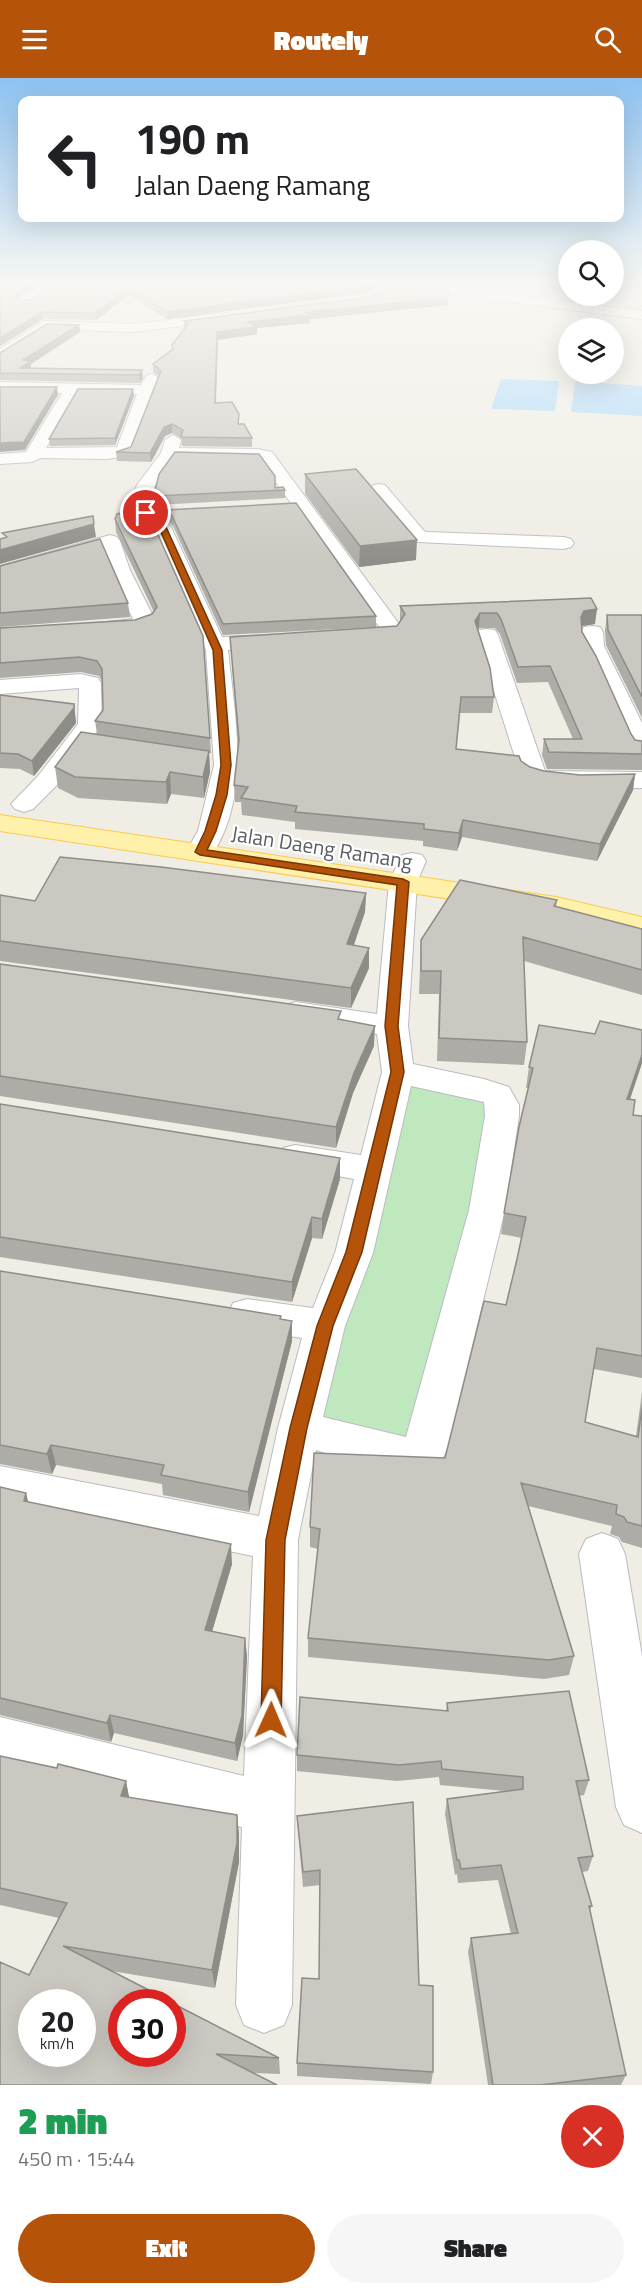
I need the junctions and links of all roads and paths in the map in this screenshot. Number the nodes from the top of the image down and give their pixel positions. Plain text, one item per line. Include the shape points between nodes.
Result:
1 (0, 387) edge
2 (72, 388) junction
3 (34, 453) junction
4 (0, 459) edge
5 (379, 489) dead end
6 (303, 505) junction
7 (281, 506) edge
8 (168, 512) edge
9 (136, 515) junction
10 (564, 543) dead end
11 (0, 572) edge
12 (30, 581) edge
13 (0, 583) edge
14 (91, 629) edge
15 (592, 632) dead end
16 (488, 635) dead end
17 (335, 638) edge
18 (290, 640) edge
19 (216, 644) junction
20 (0, 687) edge
21 (0, 702) edge
22 (34, 706) edge
23 (642, 749) edge
24 (642, 780) edge
25 (12, 803) edge
26 (0, 823) edge
27 (206, 841) junction
28 (407, 872) junction
29 (642, 904) edge
30 (642, 926) edge
31 (264, 1007) edge
32 (392, 1026) junction
33 (398, 1072) junction
34 (268, 1152) edge
35 (374, 1169) junction
36 (209, 1308) edge
37 (325, 1326) junction
38 (299, 1428) junction
39 (0, 1485) edge
40 (276, 1540) junction
41 (602, 1554) dead end
42 (0, 1742) edge
43 (642, 1807) edge
44 (269, 1808) junction
45 (264, 2005) dead end

1 - 2 street
2 - 3 street
2 - 3 street via 149,384 124,451
3 - 4 street via 29,459
5 - 10 street via 417,535 425,538
6 - 7 street
6 - 9 street via 263,455 171,447 146,485
6 - 17 street via 391,628 388,634
8 - 9 street
9 - 19 street via 162,527
11 - 14 street via 109,531 120,570 145,622
12 - 13 street
15 - 23 street via 593,646
16 - 24 street via 534,776 545,780
18 - 19 street
19 - 27 street via 215,763 221,795
20 - 25 street via 90,683 80,711 90,726 89,744 47,782
21 - 22 street
25 - 27 main road, Jalan Daeng Ramang
26 - 27 main road, Jalan Daeng Ramang
27 - 28 main road, Jalan Daeng Ramang
28 - 29 main road, Jalan Daeng Ramang via 567,886
28 - 30 main road, Jalan Daeng Ramang
28 - 32 street
31 - 32 street
32 - 33 street
33 - 35 street
33 - 38 street via 484,1090 497,1095 502,1105 487,1210 426,1446 420,1453 398,1455
34 - 35 street
35 - 37 street via 354,1252
36 - 37 street
37 - 38 street
38 - 40 street
39 - 40 street
40 - 44 street
41 - 43 street
42 - 44 street
44 - 45 street

